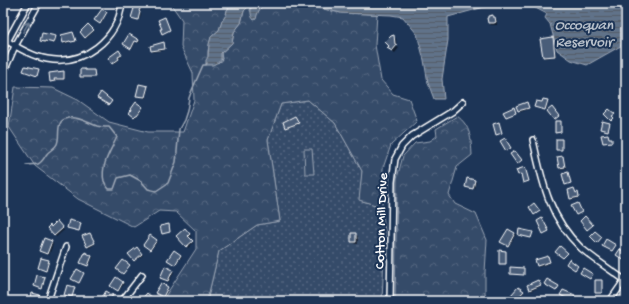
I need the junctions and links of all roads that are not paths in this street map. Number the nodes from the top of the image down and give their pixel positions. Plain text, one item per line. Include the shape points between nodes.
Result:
1 (28, 3) edge
2 (39, 3) edge
3 (122, 3) edge
4 (5, 39) edge
5 (15, 46) junction
6 (3, 50) edge
7 (3, 74) edge
8 (463, 102) dead end
9 (533, 140) dead end
10 (66, 247) dead end
11 (142, 274) dead end
12 (626, 279) edge
13 (49, 301) edge
14 (122, 301) edge
15 (390, 301) edge
16 (610, 301) edge

1 - 4 street
5 -> 2 street
3 - 5 street via 120,17 112,33 100,45 84,55 65,60 47,59
4 - 5 street
4 - 6 street
5 - 7 street
8 - 15 street, Cotton Mill Drive via 412,136 402,146 396,159 392,182
9 - 12 street via 546,193 561,224 586,252
10 - 13 street
11 - 14 street
12 - 16 street

